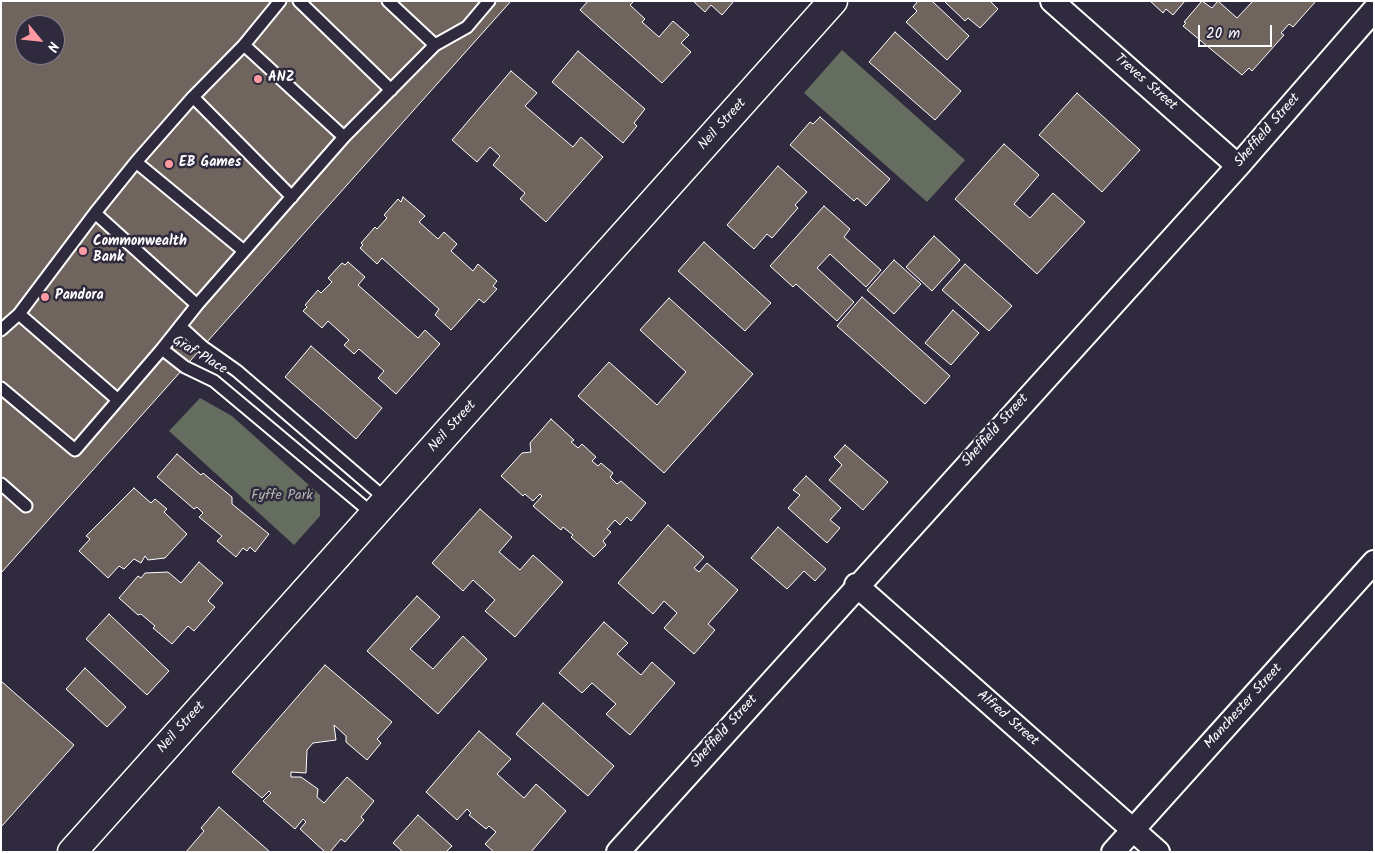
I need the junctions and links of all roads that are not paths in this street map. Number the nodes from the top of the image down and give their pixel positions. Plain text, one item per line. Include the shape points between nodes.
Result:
1 (280, 1) edge
2 (299, 1) edge
3 (388, 1) edge
4 (489, 1) edge
5 (833, 1) edge
6 (1052, 1) edge
7 (1374, 10) edge
8 (244, 45) junction
9 (435, 45) junction
10 (391, 90) junction
11 (193, 97) junction
12 (344, 137) junction
13 (136, 162) junction
14 (1238, 166) junction
15 (292, 197) junction
16 (95, 212) junction
17 (244, 251) junction
18 (197, 305) junction
19 (19, 314) junction
20 (180, 326) junction
21 (1, 330) edge
22 (162, 349) junction
23 (1, 388) edge
24 (118, 400) junction
25 (1, 484) edge
26 (26, 506) dead end
27 (380, 508) junction
28 (1374, 562) edge
29 (856, 585) junction
30 (1133, 830) junction
31 (72, 852) edge
32 (618, 852) edge
33 (1113, 852) edge
34 (1158, 852) edge

1 - 8 lane
2 - 10 lane
3 - 9 lane
4 - 9 lane via 467,27
5 - 27 main road, Neil Street
6 - 14 street, Treves Street
7 - 14 street, Sheffield Street
8 - 11 lane
8 - 12 lane
9 - 10 lane
10 - 12 lane
11 - 13 lane
11 - 15 lane
12 - 15 lane
13 - 16 lane
13 - 17 lane
14 - 29 street, Sheffield Street
15 - 17 lane
16 - 18 lane
16 - 19 lane
17 - 18 lane
18 - 20 lane
19 - 21 lane
19 - 24 lane
20 - 22 lane
20 - 27 lane, Graf Place via 237,371
22 - 24 lane, Graf Place
22 - 27 lane, Graf Place via 185,367 221,387
23 - 24 lane, Graf Place via 76,450
25 - 26 lane
27 - 31 main road, Neil Street
28 - 30 street, Manchester Street
29 - 30 street, Alfred Street
29 - 32 street, Sheffield Street
30 - 33 street, Manchester Street
30 - 34 street, Alfred Street

